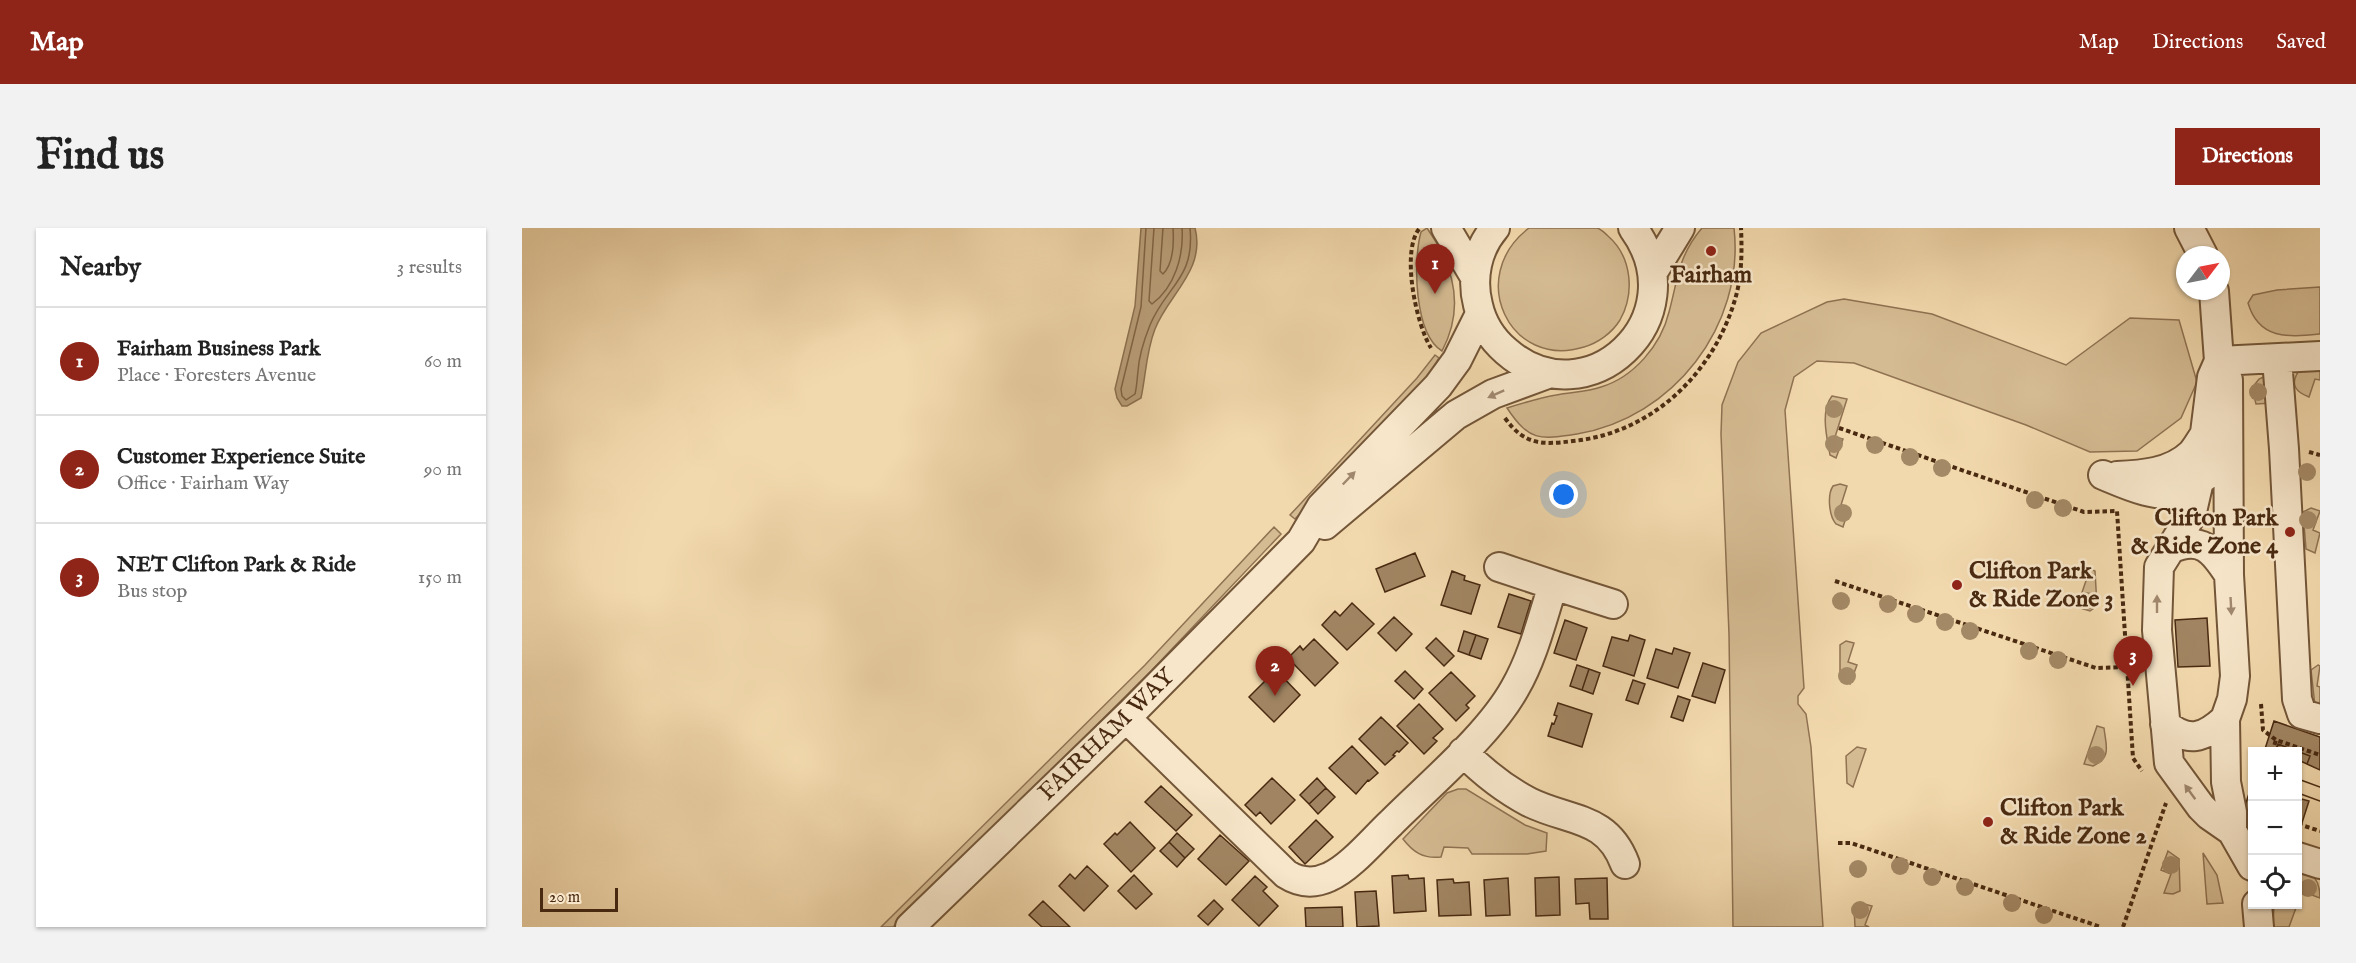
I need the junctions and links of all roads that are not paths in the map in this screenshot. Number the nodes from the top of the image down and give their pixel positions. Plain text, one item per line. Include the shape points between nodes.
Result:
1 (1446, 228) edge
2 (1496, 228) edge
3 (1633, 228) edge
4 (1680, 228) edge
5 (2189, 228) edge
6 (2204, 228) edge
7 (2198, 246) edge
8 (2207, 246) edge
9 (1653, 272) junction
10 (1475, 277) junction
11 (2215, 300) edge
12 (1480, 314) junction
13 (2320, 356) edge
14 (2277, 359) junction
15 (2219, 362) junction
16 (1550, 373) junction
17 (2217, 438) junction
18 (2199, 481) junction
19 (1301, 541) junction
20 (2170, 549) junction
21 (1499, 567) dead end
22 (2229, 575) junction
23 (1553, 585) junction
24 (1613, 604) dead end
25 (1126, 718) junction
26 (2225, 719) junction
27 (2320, 719) edge
28 (2165, 724) junction
29 (1463, 752) junction
30 (2232, 831) junction
31 (2248, 858) edge
32 (2302, 858) edge
33 (1625, 864) dead end
34 (2320, 864) edge
35 (2257, 909) edge
36 (910, 927) edge
37 (2259, 927) edge

1 - 10 street
2 - 10 street via 1479,255
3 - 9 street
4 - 9 street
5 - 7 street
6 - 8 street
9 - 16 street via 1652,305 1638,336 1627,349 1584,372
10 - 12 street
11 - 15 street
12 - 16 street via 1500,347 1532,368
19 -> 12 street, FAIRHAM WAY via 1321,507 1438,386 1457,360
13 - 14 street
14 - 15 street
14 - 27 street via 2297,699 2302,714
15 - 17 street via 2228,380
16 -> 19 street, FAIRHAM WAY via 1493,394 1456,416 1331,521
17 - 18 street
17 - 18 street via 2177,464 2141,475 2105,476 2154,493 2182,492
17 - 22 street
18 - 20 street via 2192,516
19 - 25 street, FAIRHAM WAY
20 - 22 street via 2183,543 2205,546
28 -> 20 street via 2157,584 2159,567
21 - 23 street
22 -> 26 street via 2235,676
23 - 24 street
23 - 29 street via 1515,688
25 - 29 street via 1279,868 1293,878 1310,882 1331,877 1343,869
25 - 36 street, FAIRHAM WAY
26 - 28 street via 2190,737 2178,735
26 - 30 street
30 -> 28 street via 2209,815 2169,763
29 - 33 street via 1514,794 1603,830
30 - 31 street
32 - 34 street
35 - 37 street

